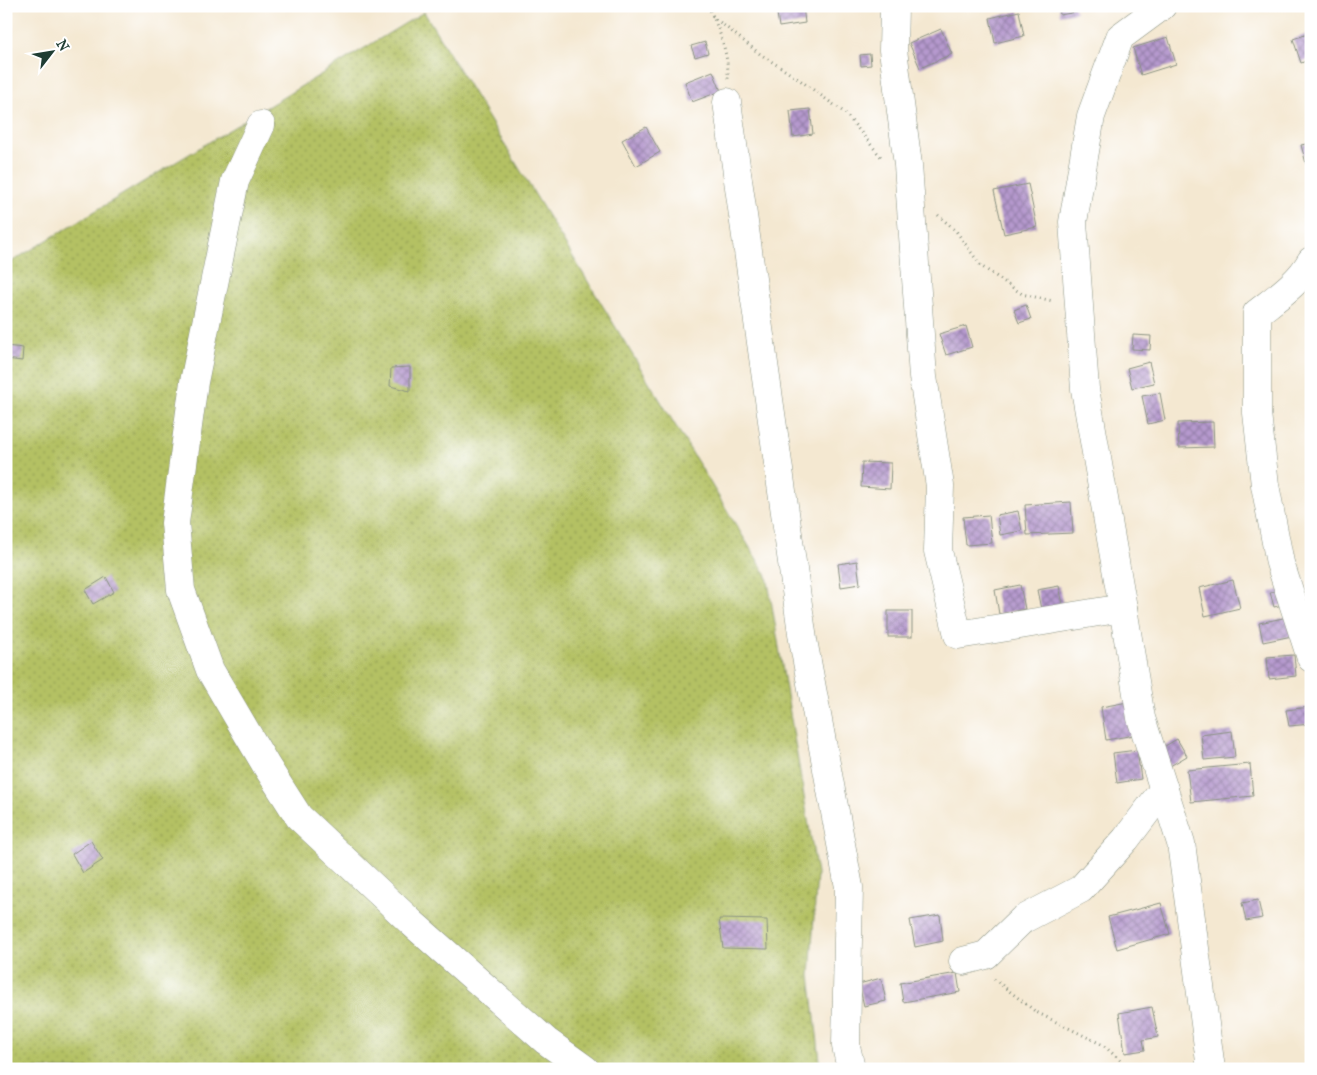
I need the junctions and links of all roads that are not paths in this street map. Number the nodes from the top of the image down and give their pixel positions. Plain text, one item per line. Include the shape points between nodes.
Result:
1 (894, 6) edge
2 (1162, 6) edge
3 (727, 102) road end
4 (261, 125) dead end
5 (1311, 261) edge
6 (1122, 608) junction
7 (1311, 658) edge
8 (1164, 789) junction
9 (963, 960) road end
10 (585, 1069) edge
11 (851, 1069) edge
12 (1211, 1069) edge

1 - 6 street via 894,50 908,165 923,377 940,486 938,551 958,635
2 - 6 street via 1120,37 1091,116 1073,222 1085,389
3 - 11 street via 803,640 849,887 846,1046
4 - 10 street via 235,181 194,382 175,523 181,590 210,670 299,817 412,923 546,1041
5 - 7 street via 1286,291 1257,313 1257,413 1265,485 1280,563
6 - 8 street via 1141,718
8 - 9 street via 1126,839 1081,889 1022,920 986,955
8 - 12 street via 1181,842

